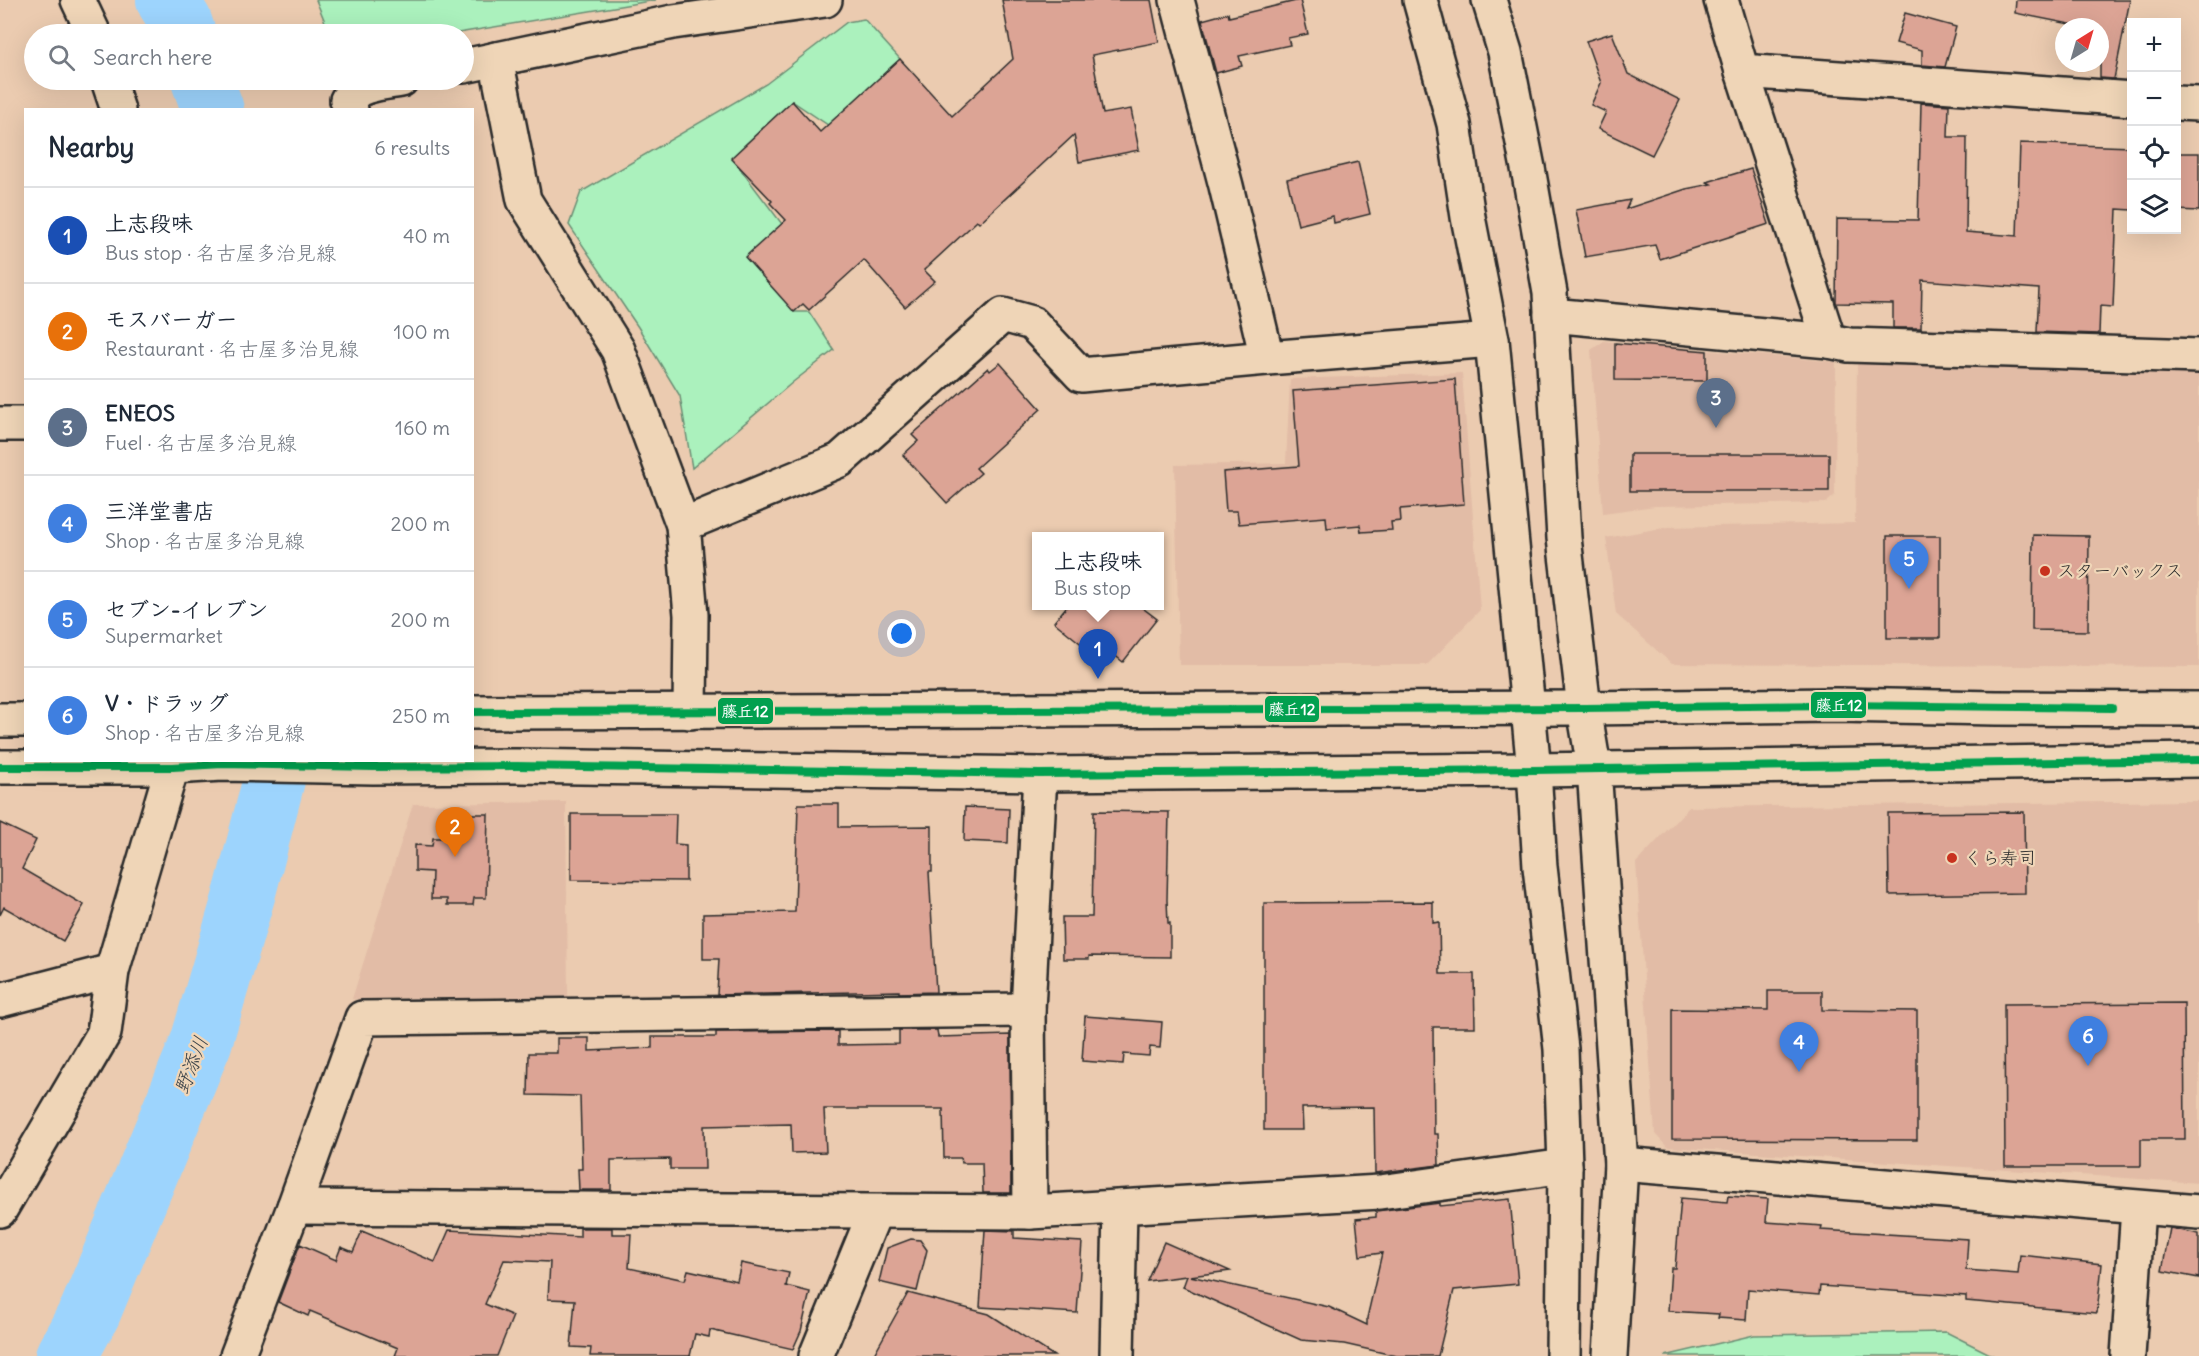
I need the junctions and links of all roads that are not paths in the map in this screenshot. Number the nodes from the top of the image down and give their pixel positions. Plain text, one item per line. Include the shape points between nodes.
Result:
1 (78, 0) edge
2 (825, 0) edge
3 (1177, 0) edge
4 (1420, 0) edge
5 (1489, 0) edge
6 (1721, 0) edge
7 (89, 24) edge
8 (496, 59) junction
9 (474, 64) edge
10 (1742, 71) junction
11 (111, 90) edge
12 (359, 90) edge
13 (2127, 99) edge
14 (2181, 103) edge
15 (2199, 104) edge
16 (117, 108) edge
17 (350, 108) edge
18 (1551, 315) junction
19 (1492, 340) junction
20 (1828, 341) junction
21 (2199, 356) edge
22 (1267, 358) junction
23 (0, 424) edge
24 (24, 424) edge
25 (683, 525) junction
26 (1528, 707) junction
27 (1584, 708) junction
28 (2199, 709) edge
29 (474, 712) edge
30 (690, 712) junction
31 (0, 720) edge
32 (24, 720) edge
33 (2199, 760) edge
34 (174, 764) edge
35 (0, 766) edge
36 (1594, 768) junction
37 (1534, 770) junction
38 (1040, 774) junction
39 (112, 971) junction
40 (0, 1000) edge
41 (1028, 1010) junction
42 (1622, 1164) junction
43 (1565, 1166) junction
44 (294, 1207) junction
45 (1120, 1207) junction
46 (2138, 1208) junction
47 (0, 1210) edge
48 (875, 1212) junction
49 (1030, 1212) junction
50 (2199, 1212) edge
51 (237, 1356) edge
52 (816, 1356) edge
53 (1117, 1356) edge
54 (1563, 1356) edge
55 (1610, 1356) edge
56 (2128, 1356) edge

1 - 7 street
2 - 8 street via 673,22
3 - 22 street
4 - 19 street via 1454,124
5 - 18 street via 1505,52 1528,168
6 - 10 street
8 - 9 street
8 - 25 street via 524,200 618,350
10 - 13 street
10 - 20 street
11 - 16 street
12 - 17 street via 347,100
14 - 15 street
18 - 20 street
18 - 27 street via 1564,538
19 - 22 street
19 - 26 street
20 - 21 street via 1849,345
22 - 25 street via 1081,375 1032,323 1002,315 840,460
23 - 24 street
25 - 30 street via 691,615
26 - 27 street
26 - 30 street
26 - 37 street
27 - 28 street via 1836,705
27 - 36 street
29 - 30 street
31 - 32 street
33 - 36 street
34 - 35 street
34 - 38 street
34 - 39 street
36 - 37 street
36 - 42 street
37 - 38 street
37 - 43 street via 1540,867 1561,1049
38 - 41 street
39 - 40 street
39 - 47 street via 104,1033
41 - 44 street via 362,1018
41 - 49 street
42 - 46 street
42 - 55 street
43 - 45 street via 1380,1192
43 - 54 street
44 - 48 street
44 - 51 street
45 - 49 street
45 - 53 street
46 - 50 street
46 - 56 street
48 - 49 street
48 - 52 street

